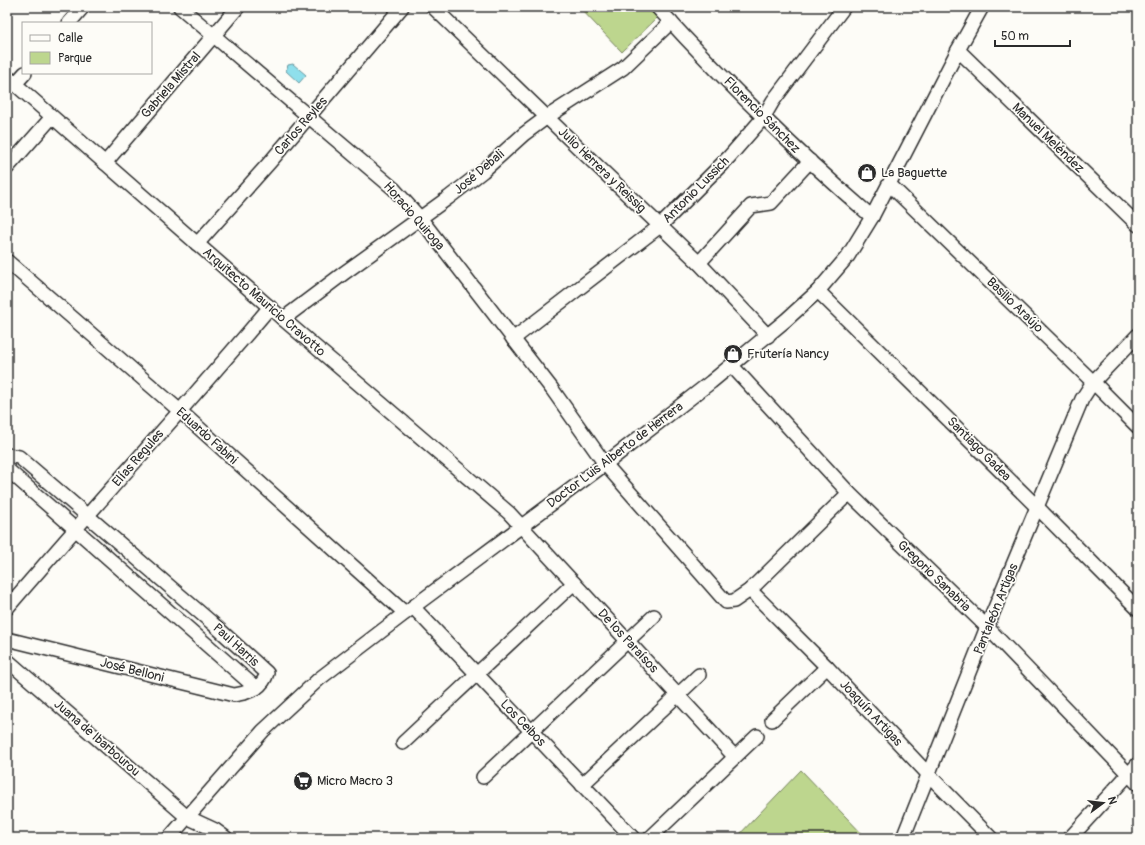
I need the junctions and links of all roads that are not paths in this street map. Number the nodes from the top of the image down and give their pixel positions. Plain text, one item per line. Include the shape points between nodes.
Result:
1 (83, 7) edge
2 (180, 7) edge
3 (238, 7) edge
4 (402, 7) edge
5 (433, 7) edge
6 (657, 7) edge
7 (844, 7) edge
8 (982, 7) edge
9 (70, 22) edge
10 (671, 22) junction
11 (214, 36) junction
12 (958, 50) junction
13 (23, 74) edge
14 (11, 81) edge
15 (52, 117) junction
16 (310, 117) junction
17 (547, 117) junction
18 (764, 118) junction
19 (810, 161) junction
20 (105, 162) junction
21 (7, 168) edge
22 (890, 185) junction
23 (872, 217) junction
24 (420, 218) junction
25 (1138, 225) edge
26 (660, 226) junction
27 (197, 244) junction
28 (7, 262) edge
29 (699, 263) junction
30 (818, 291) junction
31 (270, 307) junction
32 (284, 319) junction
33 (768, 336) junction
34 (1138, 336) edge
35 (513, 339) junction
36 (732, 366) junction
37 (1093, 382) junction
38 (180, 411) junction
39 (1138, 427) edge
40 (7, 455) edge
41 (605, 464) junction
42 (7, 467) edge
43 (849, 493) junction
44 (1037, 506) junction
45 (87, 515) junction
46 (522, 526) junction
47 (74, 529) junction
48 (574, 583) junction
49 (750, 590) junction
50 (7, 608) edge
51 (1138, 609) edge
52 (409, 610) junction
53 (654, 616) dead end
54 (988, 628) junction
55 (7, 639) edge
56 (628, 641) junction
57 (7, 660) edge
58 (827, 666) junction
59 (478, 675) junction
60 (699, 675) dead end
61 (256, 688) junction
62 (678, 695) junction
63 (772, 720) dead end
64 (531, 732) junction
65 (757, 736) dead end
66 (404, 743) dead end
67 (734, 756) junction
68 (1138, 764) edge
69 (929, 774) junction
70 (1129, 774) junction
71 (483, 777) dead end
72 (1138, 784) edge
73 (582, 785) junction
74 (187, 816) junction
75 (169, 838) edge
76 (226, 838) edge
77 (633, 838) edge
78 (650, 838) edge
79 (903, 838) edge
80 (991, 838) edge
81 (1070, 838) edge

1 - 9 street
2 - 11 street, Horacio Quiroga
3 - 11 street, Gabriela Mistral
4 - 16 street, Carlos Reyles
5 - 17 street, Julio Herrera y Reissig
6 - 10 street, Florencio Sánchez
7 - 18 street, Antonio Lussich via 773,101
8 - 12 street, Doctor Luis Alberto de Herrera
10 - 17 street, José Debali via 623,68
10 - 18 street, Florencio Sánchez
11 - 16 street, Horacio Quiroga
11 - 20 street, Gabriela Mistral
12 - 22 street, Doctor Luis Alberto de Herrera
12 - 25 street, Manuel Meléndez
13 - 14 street
14 - 15 street, Arquitecto Mauricio Cravotto
15 - 20 street, Arquitecto Mauricio Cravotto
15 - 21 street
16 - 24 street, Horacio Quiroga via 394,189
16 - 27 street, Carlos Reyles
17 - 24 street, José Debali via 483,171
17 - 26 street, Julio Herrera y Reissig
18 - 19 street, Florencio Sánchez
18 - 26 street, Antonio Lussich
19 - 23 street, Florencio Sánchez
19 - 29 street via 771,203 751,206
20 - 27 street, Arquitecto Mauricio Cravotto
22 - 23 street, Doctor Luis Alberto de Herrera
22 - 37 street, Basilio Araújo
23 - 30 street, Doctor Luis Alberto de Herrera via 848,256
24 - 32 street, José Debali
24 - 35 street, Horacio Quiroga
26 - 29 street, Julio Herrera y Reissig
26 - 35 street, Antonio Lussich
27 - 31 street, Arquitecto Mauricio Cravotto
28 - 38 street, Eduardo Fabini
29 - 33 street, Julio Herrera y Reissig
30 - 33 street, Doctor Luis Alberto de Herrera
30 - 44 street, Santiago Gadea
31 - 32 street, Arquitecto Mauricio Cravotto
31 - 38 street, Elías Regules
32 - 46 street, Arquitecto Mauricio Cravotto
33 - 36 street, Doctor Luis Alberto de Herrera
34 - 37 street, Pantaleón Artigas
35 - 41 street, Horacio Quiroga
36 - 41 street, Doctor Luis Alberto de Herrera
36 - 43 street, Gregorio Sanabria
37 - 39 street, Basilio Araújo
37 - 44 street, Pantaleón Artigas via 1082,399
38 - 45 street, Elías Regules
38 - 52 street, Eduardo Fabini
40 - 45 street, Paul Harris via 20,457
41 - 46 street, Doctor Luis Alberto de Herrera
41 - 49 street via 726,602 734,601
42 - 47 street, Paul Harris
43 - 49 street
43 - 54 street, Gregorio Sanabria
44 - 51 street, Santiago Gadea
44 - 54 street, Pantaleón Artigas
45 - 47 street, Elías Regules
45 - 61 street, Paul Harris via 267,673
46 - 48 street, De los Paraísos
46 - 52 street, Doctor Luis Alberto de Herrera
47 - 50 street, Elías Regules
47 - 61 street, Paul Harris
48 - 56 street, De los Paraísos
48 - 59 street
49 - 58 street, Joaquín Artigas
52 - 59 street, Los Ceibos
52 - 74 street, Doctor Luis Alberto de Herrera via 319,679 263,731
53 - 56 street
54 - 69 street, Pantaleón Artigas
54 - 70 street, Gregorio Sanabria
55 - 61 street, José Belloni via 234,695
56 - 62 street, De los Paraísos
56 - 64 street
57 - 74 street, Juana de Ibarbourou
58 - 63 street
58 - 69 street, Joaquín Artigas
59 - 64 street, Los Ceibos
59 - 66 street
60 - 62 street
62 - 67 street, De los Paraísos
62 - 73 street
64 - 71 street
64 - 73 street, Los Ceibos
65 - 67 street
67 - 78 street
68 - 70 street
69 - 79 street, Pantaleón Artigas
69 - 80 street, Joaquín Artigas
70 - 72 street, Gregorio Sanabria
70 - 81 street
73 - 77 street, Los Ceibos
74 - 75 street, Doctor Luis Alberto de Herrera
74 - 76 street, Juana de Ibarbourou

